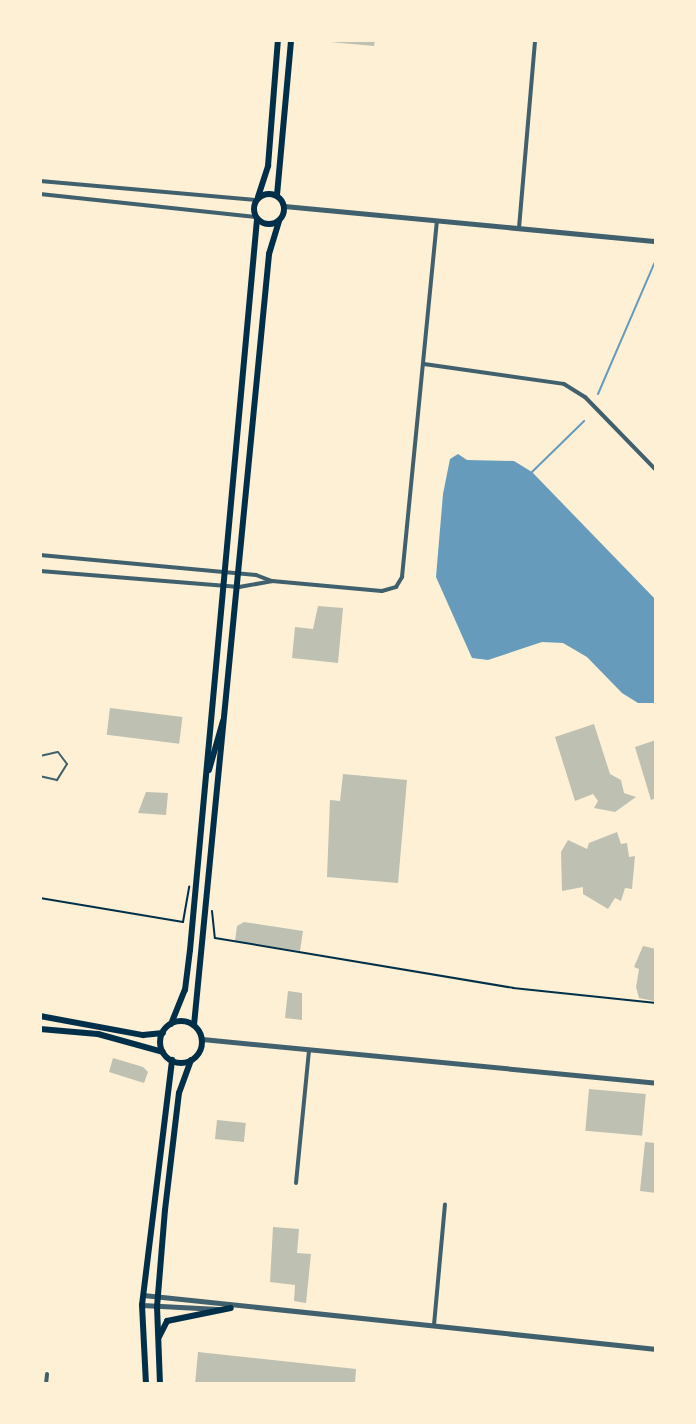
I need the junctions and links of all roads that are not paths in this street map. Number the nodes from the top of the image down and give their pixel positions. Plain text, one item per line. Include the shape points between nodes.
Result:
1 (278, 40) edge
2 (291, 40) edge
3 (535, 40) edge
4 (40, 181) edge
5 (40, 194) edge
6 (277, 195) junction
7 (194, 196) junction
8 (257, 199) junction
9 (284, 206) junction
10 (193, 210) junction
11 (256, 218) junction
12 (279, 221) junction
13 (437, 222) junction
14 (519, 228) junction
15 (656, 241) edge
16 (424, 364) junction
17 (656, 470) edge
18 (40, 555) edge
19 (40, 571) edge
20 (225, 573) junction
21 (240, 575) junction
22 (272, 581) junction
23 (224, 586) junction
24 (239, 587) junction
25 (226, 714) junction
26 (40, 748) edge
27 (42, 754) edge
28 (207, 772) junction
29 (40, 776) edge
30 (40, 1016) edge
31 (171, 1024) junction
32 (194, 1025) junction
33 (40, 1029) edge
34 (163, 1033) junction
35 (202, 1039) junction
36 (309, 1049) junction
37 (163, 1052) junction
38 (172, 1060) junction
39 (191, 1060) junction
40 (656, 1083) edge
41 (296, 1183) dead end
42 (445, 1205) dead end
43 (143, 1295) junction
44 (157, 1296) junction
45 (142, 1305) junction
46 (157, 1307) junction
47 (231, 1308) junction
48 (433, 1327) junction
49 (158, 1342) junction
50 (656, 1349) edge
51 (47, 1374) dead end
52 (46, 1384) edge
53 (146, 1384) edge
54 (160, 1384) edge

1 - 8 main road via 268,166
2 - 6 main road
3 - 14 street
4 - 7 street
5 - 10 street
6 - 8 main road
6 - 9 main road
7 - 8 street
7 - 10 street
8 - 11 main road
9 - 12 main road
9 - 13 street
10 - 11 street
11 - 12 main road via 268,224
11 - 20 main road
12 - 21 main road via 269,254
13 - 14 street
13 - 16 street
14 - 15 street
16 - 17 street via 564,384 585,397
16 - 22 street via 402,577 396,587 382,591
18 - 20 street
19 - 23 street
20 - 21 street
20 - 23 main road
21 - 22 street
21 - 24 main road
22 - 24 street
23 - 24 street
23 - 28 main road
24 - 25 main road
25 - 28 main road via 216,761
25 - 32 main road
26 - 27 lane
27 - 29 lane via 63,754 67,769 57,780
28 - 31 main road via 185,990
30 - 34 main road via 96,1022 143,1035
31 - 32 main road
31 - 34 main road
32 - 35 main road
33 - 37 main road via 98,1034
34 - 37 main road
35 - 36 street
35 - 39 main road
36 - 40 street
36 - 41 street
37 - 38 main road
38 - 39 main road
38 - 43 main road
39 - 44 main road via 179,1093
42 - 48 street
43 - 44 street
43 - 45 main road
44 - 46 main road
44 - 47 street
45 - 46 street
45 - 53 main road
46 - 47 street
46 - 49 main road
47 - 48 street
47 - 49 main road via 167,1321
48 - 50 street
49 - 54 main road
51 - 52 street

